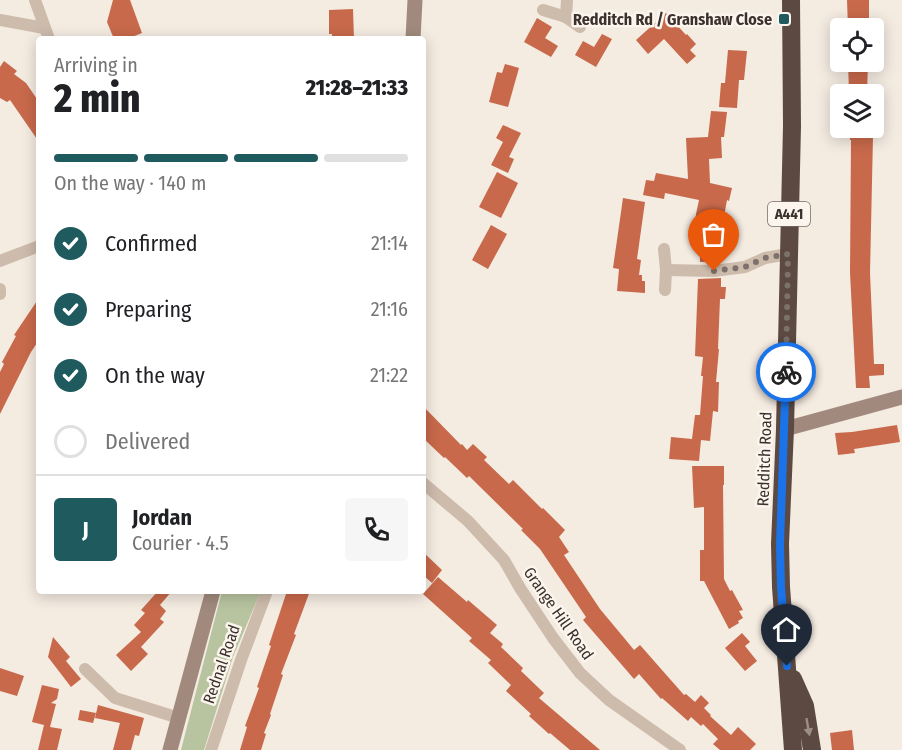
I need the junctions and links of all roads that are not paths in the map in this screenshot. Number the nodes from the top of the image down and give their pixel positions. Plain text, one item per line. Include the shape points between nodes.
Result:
1 (34, 0) edge
2 (415, 0) edge
3 (567, 0) edge
4 (791, 0) edge
5 (543, 10) dead end
6 (566, 17) junction
7 (0, 20) edge
8 (579, 27) dead end
9 (46, 34) edge
10 (413, 36) edge
11 (36, 247) edge
12 (664, 249) dead end
13 (788, 254) junction
14 (0, 261) edge
15 (666, 270) junction
16 (665, 290) dead end
17 (902, 397) edge
18 (785, 429) junction
19 (426, 485) edge
20 (212, 594) edge
21 (266, 594) edge
22 (787, 666) junction
23 (85, 669) dead end
24 (179, 718) junction
25 (170, 750) edge
26 (211, 750) edge
27 (680, 750) edge
28 (794, 750) edge
29 (812, 750) edge

1 - 9 street
2 - 10 street
3 - 6 street
4 - 13 highway, Redditch Road / A441
5 - 6 street
6 - 8 street
7 - 9 street
11 - 14 street
12 - 15 street
13 - 15 street via 735,269
13 - 18 highway, Redditch Road / A441
15 - 16 street
17 - 18 street
18 - 22 highway, Redditch Road / A441 via 780,544
19 - 27 street, Grange Hill Road via 468,520 504,560 580,673 609,700
20 - 24 street, Rednal Road
21 - 26 street, Rednal Road
22 - 28 highway, Redditch Road / A441
22 -> 29 highway, Redditch Road / A441 via 805,706
23 - 24 street via 115,698
24 - 25 street, Rednal Road

